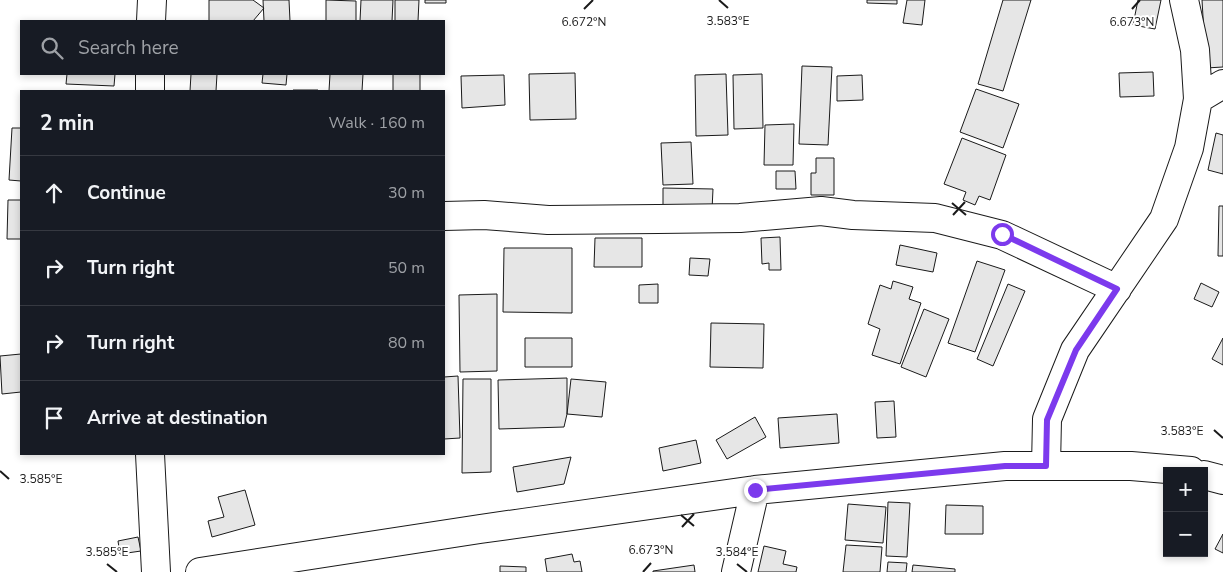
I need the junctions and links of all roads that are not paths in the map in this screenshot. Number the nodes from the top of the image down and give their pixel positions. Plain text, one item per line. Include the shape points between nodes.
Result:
1 (152, 0) edge
2 (1184, 0) edge
3 (151, 20) edge
4 (150, 75) edge
5 (1223, 84) edge
6 (150, 90) edge
7 (1198, 99) junction
8 (445, 216) edge
9 (1117, 289) junction
10 (150, 455) edge
11 (1046, 466) junction
12 (1163, 469) edge
13 (1208, 475) edge
14 (1223, 480) edge
15 (755, 490) junction
16 (156, 572) edge
17 (200, 572) edge
18 (736, 572) edge

1 - 3 street
2 - 7 street via 1194,50
4 - 6 street
5 - 7 street
7 - 9 street via 1189,148 1164,219
8 - 9 street via 548,220 740,218 821,211 861,216 935,218 1002,234
9 - 11 street via 1076,350 1047,420
10 - 16 street
11 - 12 street
11 - 15 street via 1005,466
13 - 14 street
15 - 17 street
15 - 18 street

